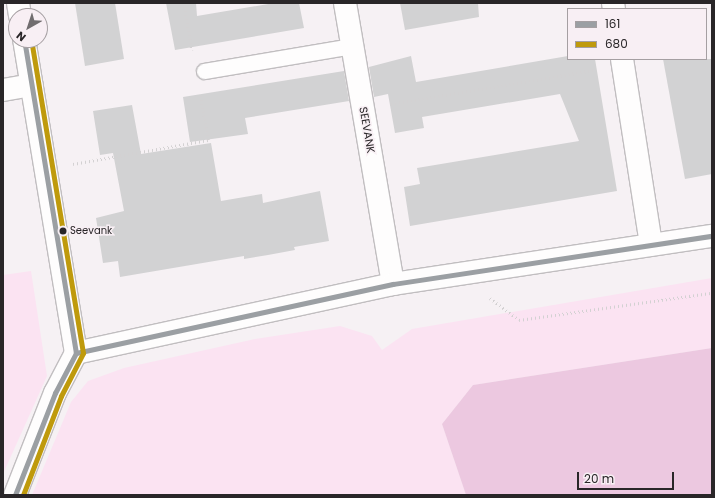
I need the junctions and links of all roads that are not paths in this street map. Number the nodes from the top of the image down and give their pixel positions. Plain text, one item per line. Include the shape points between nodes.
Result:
1 (345, 3) edge
2 (352, 46) junction
3 (25, 48) edge
4 (622, 62) edge
5 (204, 71) dead end
6 (32, 85) junction
7 (3, 90) edge
8 (712, 236) edge
9 (651, 245) junction
10 (393, 284) junction
11 (76, 353) junction
12 (15, 495) edge

1 - 2 street, SEEVANK
2 - 5 lane
2 - 10 street, SEEVANK
3 - 6 street
4 - 9 street
6 - 7 street
6 - 11 street
8 - 9 street
9 - 10 street
10 - 11 street
11 - 12 street via 55,393

